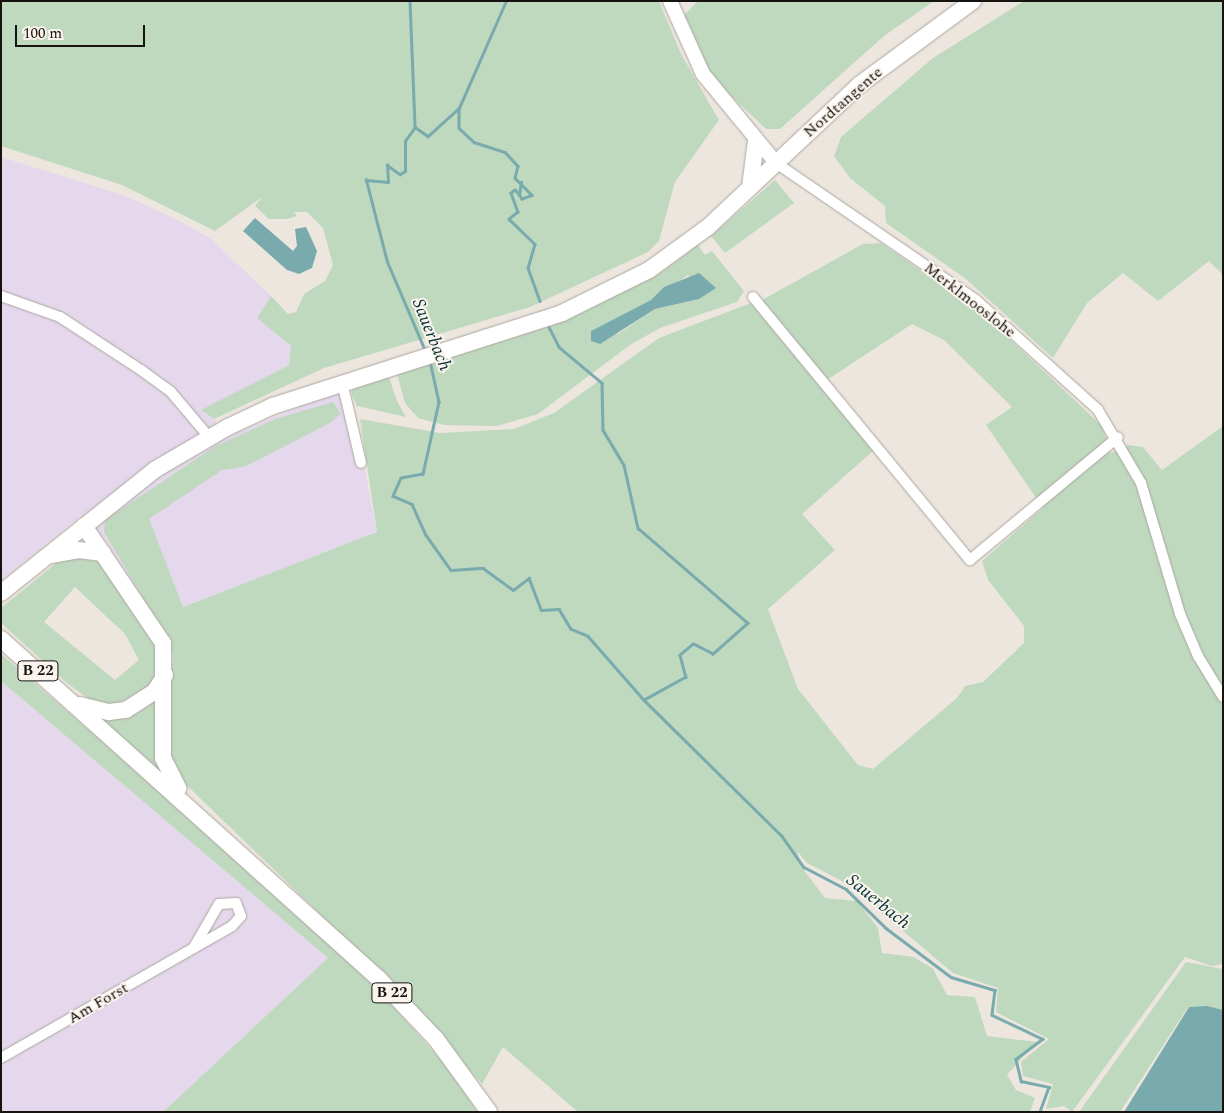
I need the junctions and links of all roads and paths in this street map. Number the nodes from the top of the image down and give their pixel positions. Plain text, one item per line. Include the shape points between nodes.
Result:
1 (670, 1) edge
2 (973, 1) edge
3 (756, 142) junction
4 (776, 163) junction
5 (750, 187) junction
6 (1, 296) edge
7 (753, 297) dead end
8 (342, 382) junction
9 (209, 437) junction
10 (1118, 437) junction
11 (361, 463) dead end
12 (84, 526) junction
13 (103, 553) junction
14 (46, 556) junction
15 (2, 592) edge
16 (1, 639) edge
17 (164, 675) junction
18 (1223, 698) edge
19 (75, 704) junction
20 (185, 800) junction
21 (194, 948) junction
22 (1, 1058) edge
23 (489, 1112) edge

1 - 3 street via 703,74
2 - 4 main road, Nordtangente via 859,85
3 - 4 street
3 - 5 main road
4 - 5 main road, Nordtangente
4 - 10 street, Merklmooslohe via 976,300 1073,385
5 - 8 main road, Nordtangente via 723,214 649,270 610,292 441,353
6 - 9 street via 75,325 172,392
7 - 10 street via 970,560
8 - 9 main road via 273,406
8 - 11 street
9 - 12 main road via 156,469
10 - 18 street, Merklmooslohe via 1149,504 1180,614
12 - 13 main road
12 - 14 main road
13 - 14 main road via 78,550
13 - 17 main road via 158,631
14 - 15 main road
16 - 19 main road, B 22
17 - 19 main road via 148,697 126,710 109,712
17 - 20 main road via 163,758
19 - 20 main road, B 22
20 - 23 main road, B 22 via 378,979 436,1039
21 - 21 street, Am Forst via 238,922 240,908 236,903 219,904
21 - 22 street, Am Forst

